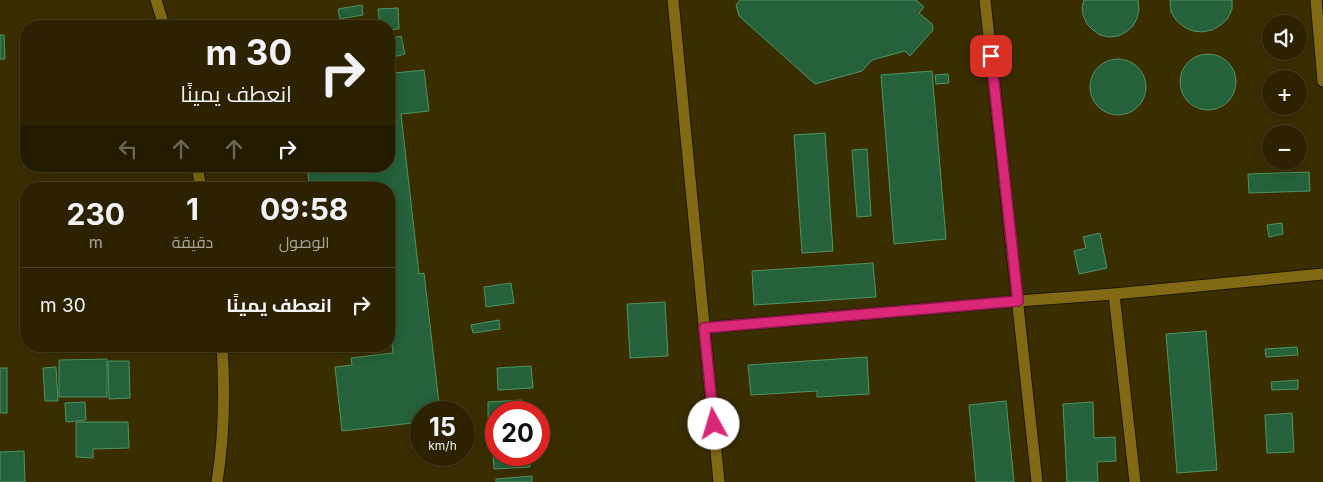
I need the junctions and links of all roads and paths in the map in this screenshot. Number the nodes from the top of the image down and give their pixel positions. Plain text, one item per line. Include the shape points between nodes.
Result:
1 (156, 0) edge
2 (673, 0) edge
3 (985, 0) edge
4 (1316, 0) edge
5 (162, 20) edge
6 (1323, 81) edge
7 (1323, 274) edge
8 (1114, 294) junction
9 (1018, 301) junction
10 (704, 328) junction
11 (222, 352) edge
12 (217, 482) edge
13 (720, 482) edge
14 (1037, 482) edge
15 (1136, 482) edge

1 - 5 lane
2 - 10 lane
3 - 9 lane
4 - 6 lane
7 - 8 lane
8 - 9 lane
8 - 15 lane
9 - 10 lane
9 - 14 lane
10 - 13 lane
11 - 12 lane

